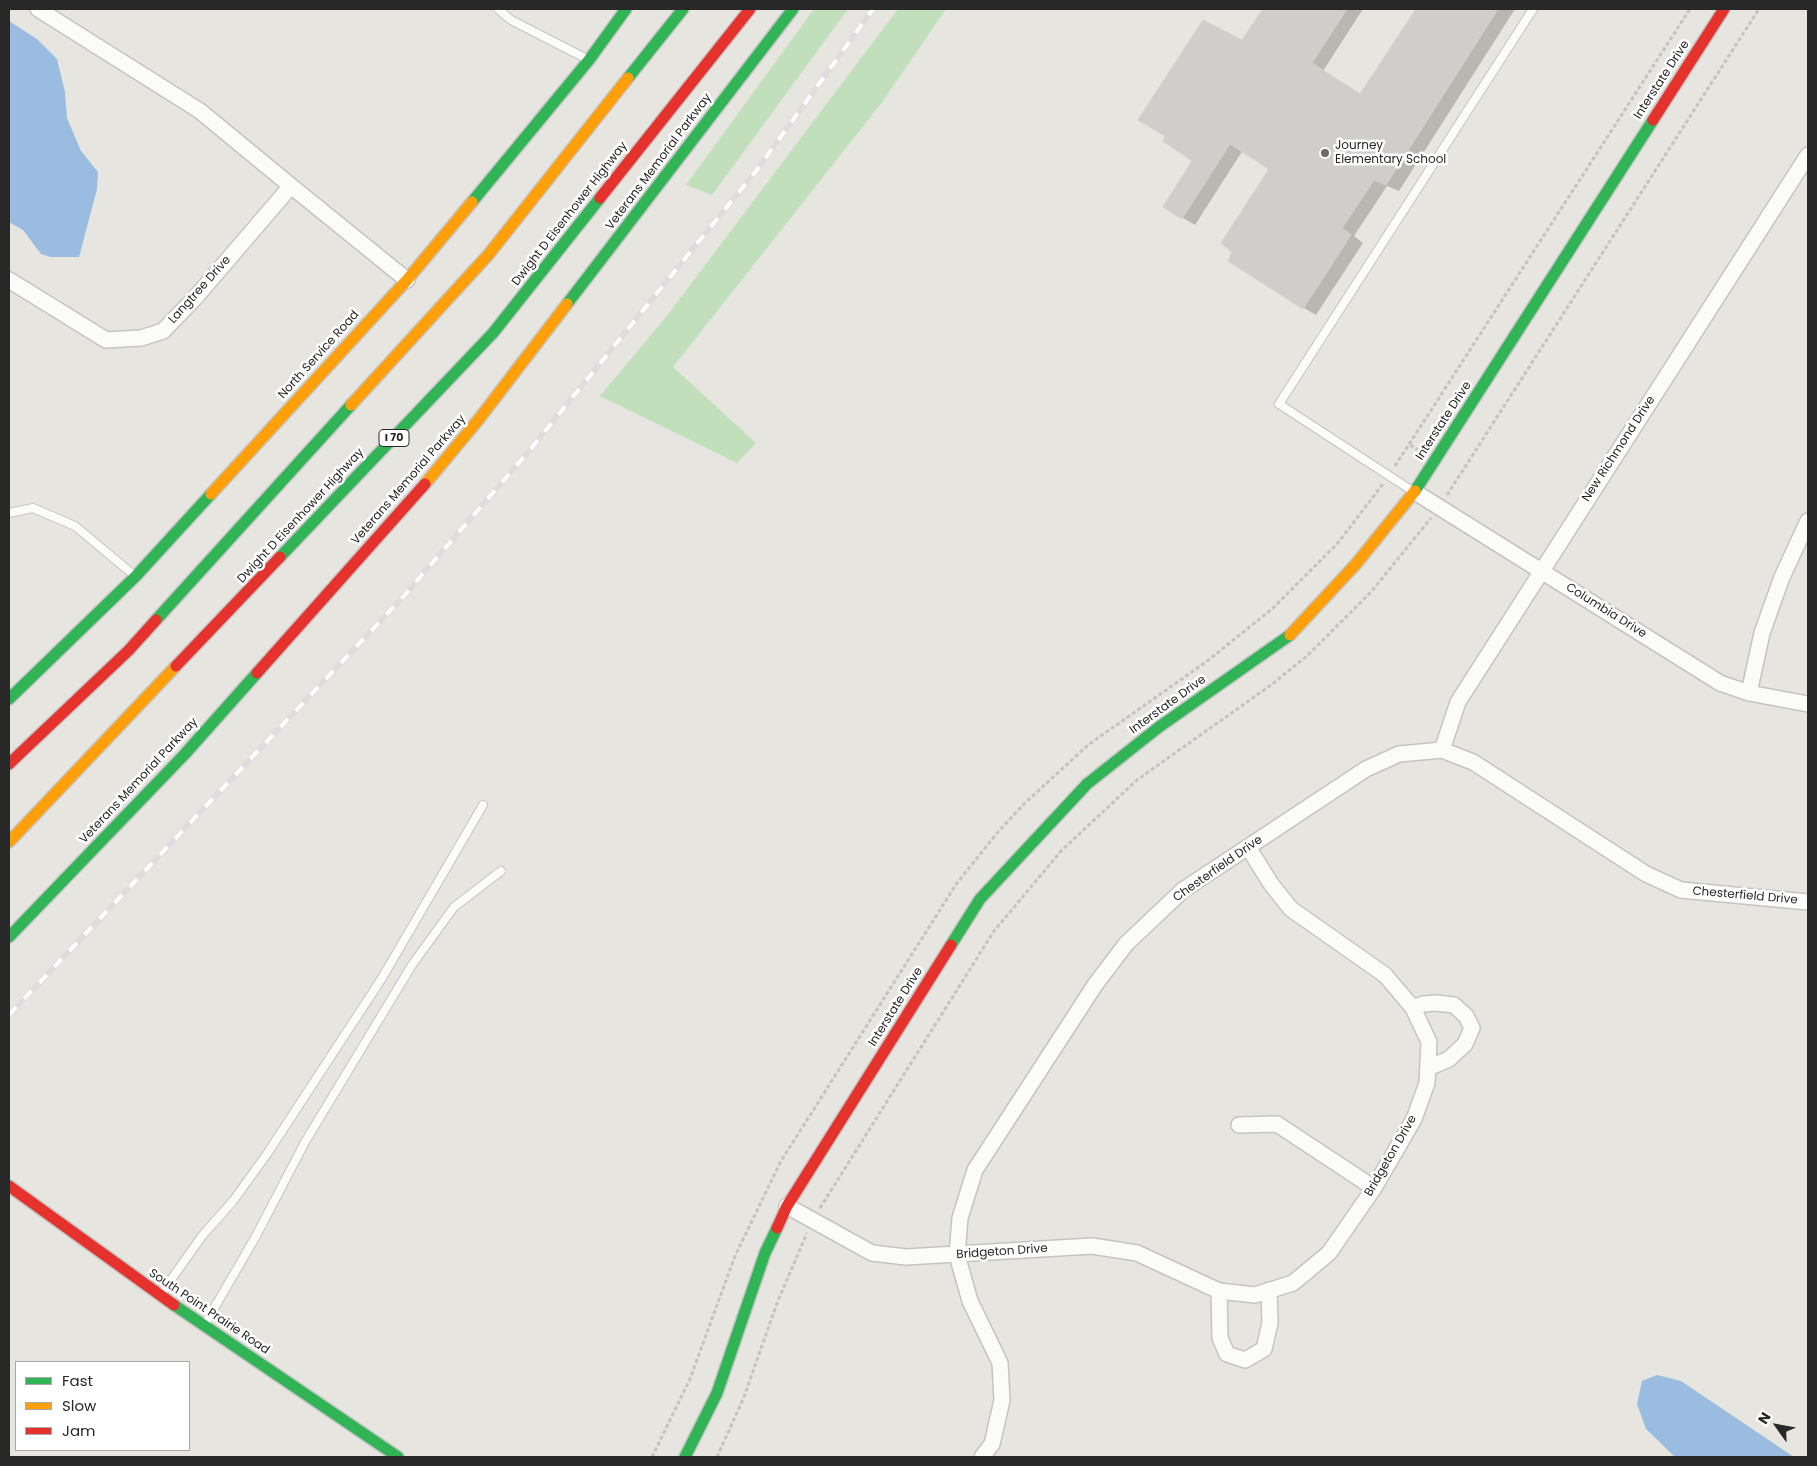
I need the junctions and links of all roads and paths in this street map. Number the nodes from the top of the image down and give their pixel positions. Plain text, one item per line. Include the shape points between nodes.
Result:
1 (38, 9) edge
2 (498, 9) edge
3 (626, 9) edge
4 (683, 9) edge
5 (750, 9) edge
6 (793, 9) edge
7 (1533, 9) edge
8 (1690, 9) edge
9 (1724, 9) edge
10 (1759, 9) edge
11 (589, 60) junction
12 (1808, 155) edge
13 (291, 186) junction
14 (9, 280) edge
15 (407, 280) junction
16 (1398, 462) dead end
17 (1415, 492) junction
18 (1439, 507) junction
19 (9, 513) edge
20 (1808, 521) edge
21 (1542, 571) junction
22 (136, 576) junction
23 (1749, 693) junction
24 (9, 699) edge
25 (1808, 704) edge
26 (1442, 750) junction
27 (9, 764) edge
28 (483, 805) dead end
29 (9, 842) edge
30 (1248, 847) junction
31 (501, 871) dead end
32 (1808, 902) edge
33 (9, 937) edge
34 (1413, 1008) junction
35 (1428, 1068) junction
36 (1239, 1125) dead end
37 (9, 1186) edge
38 (1374, 1188) junction
39 (787, 1206) junction
40 (813, 1220) junction
41 (957, 1255) junction
42 (1269, 1290) junction
43 (1219, 1291) junction
44 (160, 1296) junction
45 (204, 1326) junction
46 (398, 1457) edge
47 (685, 1457) edge
48 (716, 1457) edge
49 (982, 1457) edge

1 - 13 street via 200,111
2 - 11 lane via 511,20
3 - 11 main road, North Service Road
4 - 27 main road via 489,254 129,650
5 - 29 main road, Dwight D Eisenhower Highway / I 70 via 493,333
6 - 33 main road, Veterans Memorial Parkway via 479,420 184,755
7 - 17 lane via 1279,404
8 - 16 path
9 - 17 main road, Interstate Drive
10 - 18 path
11 - 15 main road, North Service Road
12 - 21 street, New Richmond Drive
13 - 14 street, Langtree Drive via 162,331 141,338 106,340
13 - 15 street
15 - 22 main road, North Service Road
17 - 18 street, Columbia Drive
17 - 39 main road, Interstate Drive via 1296,631 1159,727 1087,784 980,898
18 - 21 street, Columbia Drive
18 - 40 path via 1371,592 1307,656 1272,685 1137,780 1062,850 1031,884 994,932
19 - 22 lane via 33,508 75,526
20 - 23 street via 1782,577 1762,633
21 - 23 street, Columbia Drive via 1720,683
21 - 26 street, New Richmond Drive via 1458,702
22 - 24 main road, North Service Road
23 - 25 street, Columbia Drive
26 - 30 street, Chesterfield Drive via 1399,754 1366,769
26 - 32 street, Chesterfield Drive via 1473,762 1646,874 1681,890
28 - 44 lane via 382,978 272,1146
30 - 34 street, Bridgeton Drive via 1291,909 1385,975
30 - 41 street, Chesterfield Drive via 1183,890 1126,944 1095,986 975,1170 960,1218
31 - 45 lane via 454,907 412,965 305,1142
34 - 35 street, Bridgeton Drive via 1429,1042
34 - 35 street via 1436,1003 1454,1005 1466,1016 1472,1028 1465,1044 1449,1059
35 - 38 street, Bridgeton Drive via 1427,1083 1414,1119
36 - 38 street via 1277,1124
37 - 44 main road, South Point Prairie Road
38 - 42 street, Bridgeton Drive via 1329,1254 1293,1283
39 - 40 street, Bridgeton Drive
39 - 47 main road, Interstate Drive via 765,1253 716,1393
40 - 41 street, Bridgeton Drive via 872,1252 906,1257
40 - 48 path via 777,1303 744,1397
41 - 43 street, Bridgeton Drive via 1092,1246 1137,1253
41 - 49 street, Chesterfield Drive via 970,1301 1000,1363 1002,1400 992,1444
42 - 43 street, Bridgeton Drive via 1255,1295
42 - 43 street via 1270,1323 1264,1349 1245,1360 1227,1354 1220,1338
44 - 45 main road, South Point Prairie Road
45 - 46 main road, South Point Prairie Road

